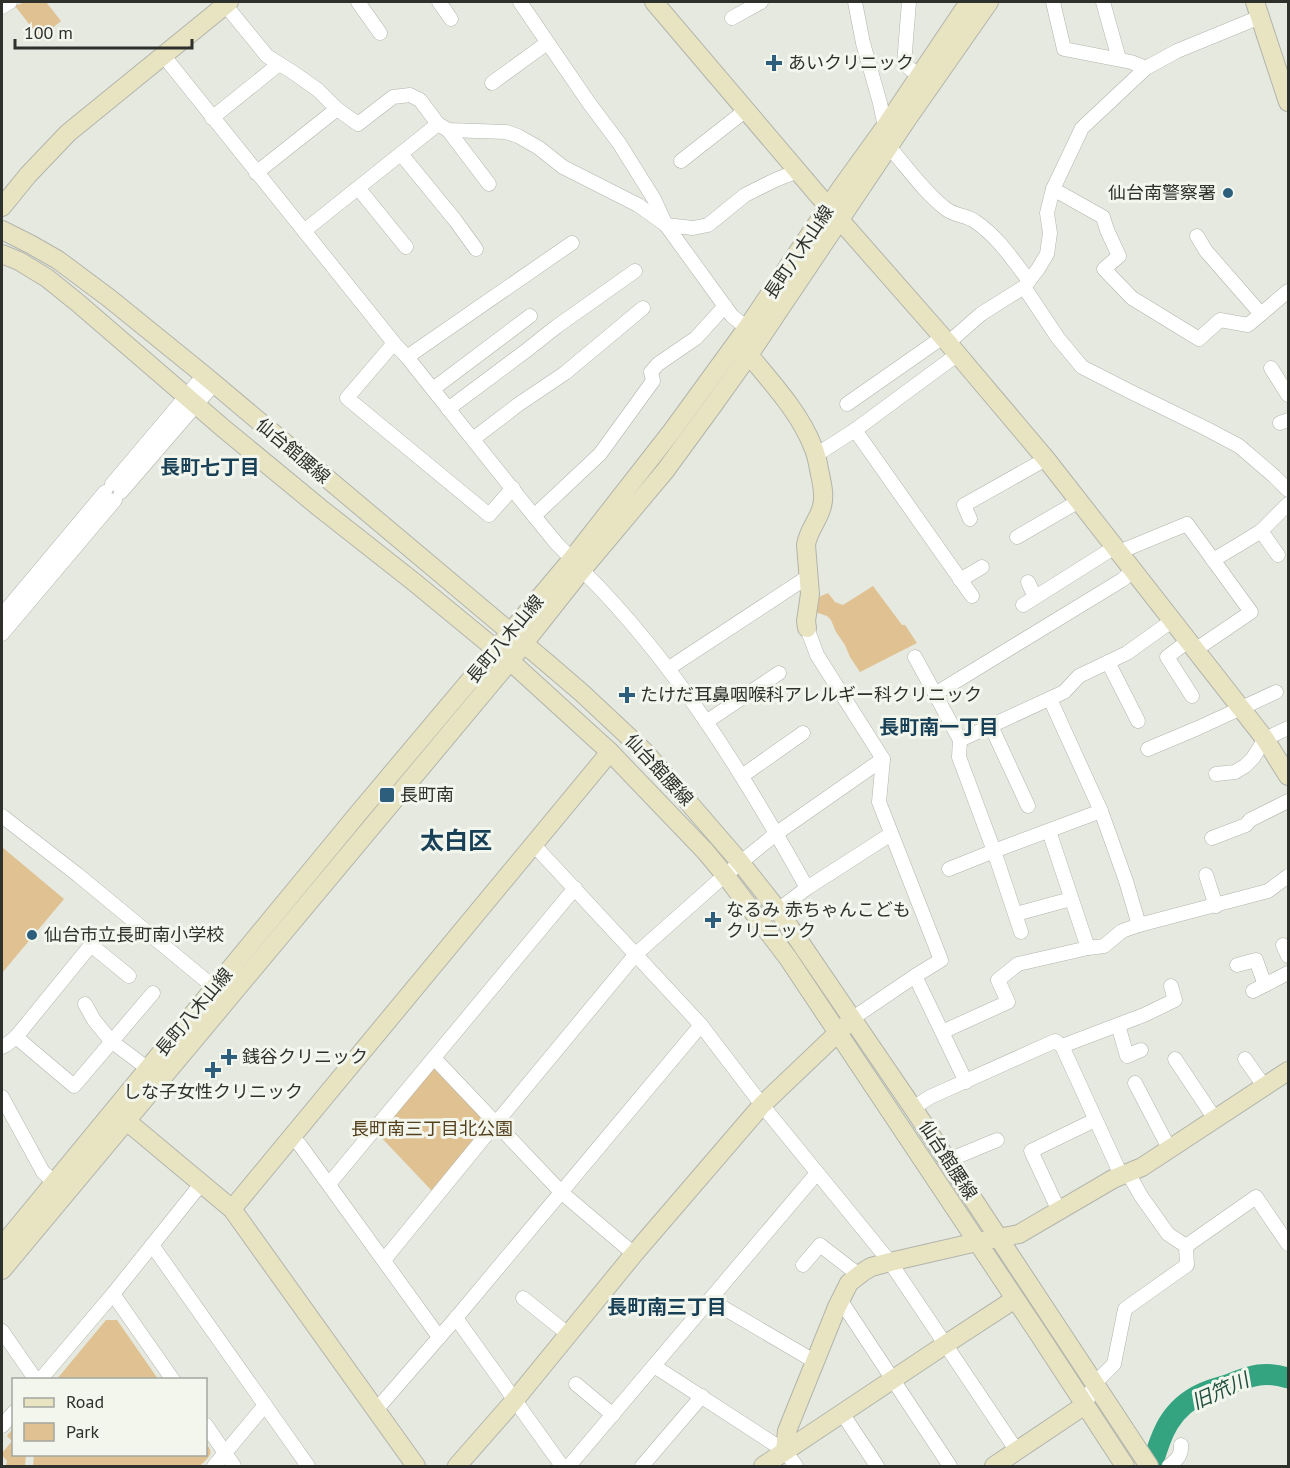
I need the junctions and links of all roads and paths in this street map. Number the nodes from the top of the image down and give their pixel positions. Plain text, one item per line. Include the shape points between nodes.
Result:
1 (10, 2) edge
2 (226, 2) edge
3 (358, 2) edge
4 (439, 2) edge
5 (520, 2) edge
6 (654, 2) edge
7 (761, 2) edge
8 (855, 2) edge
9 (909, 2) edge
10 (969, 2) edge
11 (989, 2) edge
12 (1053, 2) edge
13 (1102, 2) edge
14 (2, 7) edge
15 (1257, 9) edge
16 (732, 18) dead end
17 (450, 19) dead end
18 (380, 33) dead end
19 (547, 43) junction
20 (163, 55) junction
21 (1119, 59) junction
22 (279, 64) junction
23 (1146, 68) junction
24 (919, 76) junction
25 (492, 83) dead end
26 (1288, 102) edge
27 (337, 109) junction
28 (746, 110) junction
29 (212, 118) junction
30 (443, 127) junction
31 (885, 127) junction
32 (889, 147) junction
33 (401, 154) junction
34 (681, 161) dead end
35 (798, 171) junction
36 (256, 173) junction
37 (489, 184) dead end
38 (359, 189) junction
39 (1053, 189) junction
40 (2, 207) edge
41 (834, 213) junction
42 (666, 225) junction
43 (2, 230) edge
44 (304, 231) junction
45 (1197, 236) dead end
46 (572, 243) dead end
47 (406, 247) dead end
48 (476, 249) dead end
49 (2, 254) edge
50 (635, 271) dead end
51 (1026, 284) junction
52 (1288, 291) edge
53 (725, 306) junction
54 (643, 308) dead end
55 (1261, 314) junction
56 (530, 316) dead end
57 (747, 328) junction
58 (394, 343) junction
59 (950, 344) junction
60 (749, 355) junction
61 (408, 357) junction
62 (1271, 368) dead end
63 (209, 380) junction
64 (433, 389) junction
65 (1288, 395) edge
66 (191, 400) junction
67 (847, 404) dead end
68 (448, 409) junction
69 (687, 425) junction
70 (855, 430) junction
71 (473, 439) junction
72 (816, 455) junction
73 (1046, 459) junction
74 (513, 488) junction
75 (1288, 490) edge
76 (113, 492) junction
77 (1079, 501) junction
78 (1288, 504) edge
79 (534, 516) junction
80 (970, 519) dead end
81 (1261, 531) junction
82 (1017, 537) dead end
83 (1117, 550) junction
84 (1278, 555) dead end
85 (1213, 560) junction
86 (577, 565) junction
87 (982, 567) dead end
88 (1134, 571) junction
89 (809, 576) junction
90 (960, 580) junction
91 (1028, 582) dead end
92 (972, 596) dead end
93 (1035, 597) junction
94 (1023, 605) dead end
95 (2, 615) edge
96 (1173, 620) junction
97 (807, 628) joint
98 (2, 634) edge
99 (517, 638) junction
100 (1191, 645) junction
101 (503, 655) junction
102 (915, 657) dead end
103 (1108, 662) junction
104 (669, 668) junction
105 (778, 673) dead end
106 (1276, 692) dead end
107 (935, 694) junction
108 (1192, 696) dead end
109 (1050, 699) junction
110 (1241, 708) junction
111 (1138, 721) dead end
112 (706, 722) junction
113 (991, 726) junction
114 (1288, 728) edge
115 (803, 733) dead end
116 (1265, 739) junction
117 (960, 741) junction
118 (1148, 749) dead end
119 (610, 752) junction
120 (883, 759) junction
121 (1216, 774) dead end
122 (742, 776) junction
123 (1288, 776) edge
124 (1288, 801) edge
125 (1028, 806) dead end
126 (1101, 811) junction
127 (2, 816) edge
128 (1049, 831) junction
129 (777, 833) junction
130 (891, 834) junction
131 (1212, 838) dead end
132 (533, 844) junction
133 (994, 851) junction
134 (740, 862) junction
135 (949, 868) dead end
136 (725, 875) junction
137 (1206, 875) dead end
138 (1288, 876) edge
139 (575, 888) junction
140 (807, 888) junction
141 (1071, 898) junction
142 (1216, 906) junction
143 (778, 910) junction
144 (1016, 914) junction
145 (1139, 925) junction
146 (1021, 932) dead end
147 (1088, 948) junction
148 (636, 954) junction
149 (1237, 965) dead end
150 (1288, 973) edge
151 (129, 975) dead end
152 (915, 976) junction
153 (1171, 986) dead end
154 (215, 988) junction
155 (153, 993) dead end
156 (85, 1004) dead end
157 (853, 1018) junction
158 (701, 1025) junction
159 (1118, 1025) junction
160 (837, 1032) junction
161 (942, 1032) junction
162 (16, 1037) junction
163 (111, 1041) junction
164 (1062, 1046) junction
165 (2, 1047) edge
166 (1141, 1050) dead end
167 (435, 1058) junction
168 (1175, 1059) dead end
169 (1245, 1059) dead end
170 (147, 1068) junction
171 (1288, 1071) edge
172 (966, 1082) junction
173 (1136, 1083) dead end
174 (1264, 1086) junction
175 (2, 1097) edge
176 (762, 1105) junction
177 (913, 1108) junction
178 (120, 1116) junction
179 (1215, 1119) junction
180 (1095, 1120) junction
181 (495, 1123) junction
182 (291, 1136) junction
183 (997, 1140) dead end
184 (1170, 1149) junction
185 (949, 1163) junction
186 (817, 1173) junction
187 (1125, 1174) junction
188 (54, 1182) junction
189 (201, 1184) junction
190 (329, 1184) junction
191 (561, 1192) junction
192 (232, 1209) junction
193 (1059, 1211) junction
194 (998, 1237) junction
195 (977, 1242) junction
196 (1288, 1244) edge
197 (152, 1245) junction
198 (2, 1246) edge
199 (1186, 1246) junction
200 (634, 1254) junction
201 (384, 1260) junction
202 (890, 1262) junction
203 (803, 1265) dead end
204 (2, 1270) edge
205 (859, 1275) junction
206 (113, 1294) junction
207 (523, 1298) dead end
208 (1015, 1299) junction
209 (710, 1300) junction
210 (841, 1300) junction
211 (456, 1318) junction
212 (2, 1331) edge
213 (568, 1335) junction
214 (439, 1337) junction
215 (946, 1344) junction
216 (814, 1361) junction
217 (654, 1366) junction
218 (35, 1378) edge
219 (42, 1378) edge
220 (172, 1378) edge
221 (893, 1379) junction
222 (1095, 1383) junction
223 (576, 1384) dead end
224 (702, 1396) junction
225 (514, 1401) junction
226 (265, 1405) junction
227 (1085, 1405) junction
228 (376, 1410) junction
229 (842, 1413) junction
230 (12, 1414) edge
231 (613, 1415) junction
232 (2, 1426) edge
233 (207, 1426) edge
234 (1181, 1445) dead end
235 (785, 1451) junction
236 (1017, 1452) junction
237 (225, 1453) junction
238 (1144, 1459) edge
239 (214, 1467) edge
240 (234, 1467) edge
241 (308, 1467) edge
242 (416, 1467) edge
243 (457, 1467) edge
244 (562, 1467) edge
245 (569, 1467) edge
246 (642, 1467) edge
247 (763, 1467) edge
248 (795, 1467) edge
249 (877, 1467) edge
250 (950, 1467) edge
251 (994, 1467) edge
252 (1125, 1467) edge
253 (1169, 1467) edge

1 - 14 street
2 - 20 street
2 - 22 street via 267,56
3 - 18 street
4 - 17 street
5 - 19 street
6 - 28 street
7 - 16 street
8 - 31 street
9 - 24 street via 904,64
10 - 24 street, 長町八木山線
11 - 32 street
12 - 21 street via 1064,49
13 - 21 street
15 - 23 street
15 - 26 street
19 - 25 street
19 - 42 street via 619,142
20 - 29 street
20 - 40 street via 68,133
21 - 23 street
22 - 27 street via 318,90
22 - 29 street
23 - 39 street via 1082,128
24 - 31 street, 長町八木山線
27 - 30 street via 358,124 393,97 410,95 420,100
27 - 36 street
28 - 34 street
28 - 35 street
29 - 36 street
30 - 33 street
30 - 37 street
30 - 42 street via 518,136 563,168 638,205
31 - 41 street, 長町八木山線 via 841,188
32 - 41 street
32 - 51 street via 940,204 974,220 991,234
33 - 38 street
33 - 48 street
35 - 41 street
35 - 42 street via 745,195 708,225
36 - 44 street
38 - 44 street
38 - 47 street
39 - 51 street via 1047,213 1047,254
39 - 55 street via 1103,217 1119,256 1104,269 1131,298 1199,339 1220,320 1248,325
41 - 57 street, 長町八木山線
41 - 59 street
41 - 60 street
42 - 53 street
43 - 63 street, 仙台館腰線 via 58,260
44 - 58 street
45 - 55 street
46 - 61 street
49 - 66 street, 仙台館腰線 via 47,278
50 - 68 street
51 - 59 street via 981,314
51 - 75 street via 1058,338 1082,367 1239,446
52 - 55 street
53 - 57 street
53 - 79 street via 696,338 658,364 651,372 652,381 600,454
54 - 71 street via 565,373
56 - 64 street
57 - 69 street, 長町八木山線
58 - 61 street
58 - 74 street via 347,398 489,515
59 - 67 street
59 - 70 street
59 - 73 street
60 - 69 street
60 - 72 street via 805,429
61 - 64 street
62 - 65 street
63 - 66 street
63 - 99 street, 仙台館腰線
64 - 68 street
66 - 76 street
66 - 101 street, 仙台館腰線
68 - 71 street
69 - 86 street via 665,471
70 - 72 street
70 - 90 street
71 - 74 street
72 - 89 street via 824,497 807,538
73 - 77 street
73 - 80 street via 964,505
74 - 79 street
76 - 95 street
76 - 98 street
77 - 82 street
77 - 83 street
78 - 81 street
79 - 86 street
81 - 84 street
81 - 85 street
83 - 85 street via 1183,519
83 - 88 street
83 - 93 street
85 - 100 street via 1251,612
86 - 99 street
86 - 104 street
87 - 90 street
88 - 96 street
88 - 107 street
89 - 97 street
89 - 104 street
90 - 92 street
91 - 93 street
93 - 94 street
96 - 100 street
96 - 103 street
97 - 120 street via 817,655
99 - 101 street
99 - 134 street, 仙台館腰線 via 645,752
100 - 108 street via 1167,657
100 - 110 street
101 - 119 street, 仙台館腰線
101 - 154 street, 長町八木山線 via 356,816
101 - 178 street
102 - 107 street
103 - 109 street via 1079,676 1064,692
103 - 111 street
104 - 112 street
105 - 112 street
106 - 110 street
107 - 117 street
109 - 113 street
109 - 126 street
110 - 116 street
110 - 118 street
112 - 122 street
113 - 117 street
113 - 125 street
114 - 116 street
115 - 122 street
116 - 121 street via 1245,766 1235,772
116 - 123 street
117 - 133 street via 959,757
119 - 132 street
119 - 136 street, 仙台館腰線
120 - 129 street
120 - 130 street via 879,802
122 - 129 street
124 - 131 street via 1246,825
126 - 128 street
126 - 145 street
127 - 154 street
128 - 133 street
128 - 141 street
129 - 134 street
129 - 140 street
130 - 140 street
130 - 152 street via 941,960
132 - 139 street
132 - 182 street
133 - 135 street
133 - 144 street
134 - 136 street
134 - 143 street, 仙台館腰線
136 - 148 street
136 - 160 street, 仙台館腰線 via 788,958
137 - 142 street
138 - 142 street via 1268,891
139 - 148 street
139 - 167 street
140 - 143 street
141 - 144 street
141 - 147 street
142 - 145 street
143 - 157 street, 仙台館腰線
144 - 146 street
145 - 147 street via 1122,931 1104,946
147 - 161 street via 1018,964 998,980 1008,1002
148 - 158 street
148 - 181 street
149 - 150 street via 1256,960 1259,988
151 - 162 street via 91,945
152 - 157 street
152 - 161 street
153 - 159 street via 1175,1000
154 - 170 street, 長町八木山線
155 - 163 street
156 - 163 street
157 - 160 street
157 - 177 street, 仙台館腰線
158 - 176 street
158 - 191 street
159 - 164 street
159 - 166 street via 1127,1056
160 - 176 street
160 - 195 street, 仙台館腰線
161 - 172 street
162 - 163 street via 74,1086
162 - 165 street
163 - 170 street
164 - 172 street via 1055,1041
164 - 180 street
167 - 181 street
167 - 190 street
168 - 179 street
169 - 174 street
170 - 178 street, 長町八木山線
171 - 174 street
172 - 177 street
173 - 184 street
174 - 179 street
175 - 188 street via 42,1172
176 - 186 street
176 - 200 street
177 - 185 street, 仙台館腰線
178 - 188 street, 長町八木山線
178 - 189 street
178 - 204 street
179 - 184 street
180 - 187 street
180 - 193 street via 1031,1151
181 - 191 street
181 - 201 street
182 - 190 street
182 - 192 street
183 - 185 street
184 - 187 street
185 - 194 street, 仙台館腰線
186 - 202 street
186 - 209 street
187 - 193 street
187 - 199 street via 1168,1234
188 - 198 street, 長町八木山線
189 - 192 street
189 - 197 street
190 - 201 street
191 - 200 street
191 - 211 street
192 - 228 street
193 - 194 street via 1019,1234
194 - 195 street
194 - 222 street, 仙台館腰線
195 - 202 street
195 - 208 street, 仙台館腰線
196 - 199 street via 1256,1197
197 - 206 street
197 - 226 street
199 - 222 street via 1187,1265 1125,1309 1114,1364
200 - 213 street
201 - 214 street
202 - 205 street
202 - 215 street
203 - 205 street via 820,1245
205 - 210 street via 849,1283
206 - 219 street
206 - 220 street
207 - 213 street
208 - 215 street
208 - 227 street, 仙台館腰線
209 - 216 street
209 - 217 street
210 - 216 street
210 - 221 street
211 - 214 street
211 - 225 street
212 - 218 street
213 - 225 street
214 - 228 street
215 - 221 street
215 - 236 street
216 - 235 street via 787,1431
217 - 224 street
217 - 231 street
221 - 229 street
221 - 250 street
222 - 227 street
222 - 238 street, 仙台館腰線
223 - 231 street
224 - 235 street
224 - 246 street
225 - 243 street
225 - 244 street
226 - 237 street
226 - 241 street
227 - 236 street
227 - 252 street, 仙台館腰線
228 - 242 street
229 - 235 street
229 - 249 street
230 - 232 street
231 - 245 street
233 - 237 street
234 - 253 street via 1179,1457
235 - 247 street
235 - 248 street
236 - 251 street
237 - 239 street
237 - 240 street

